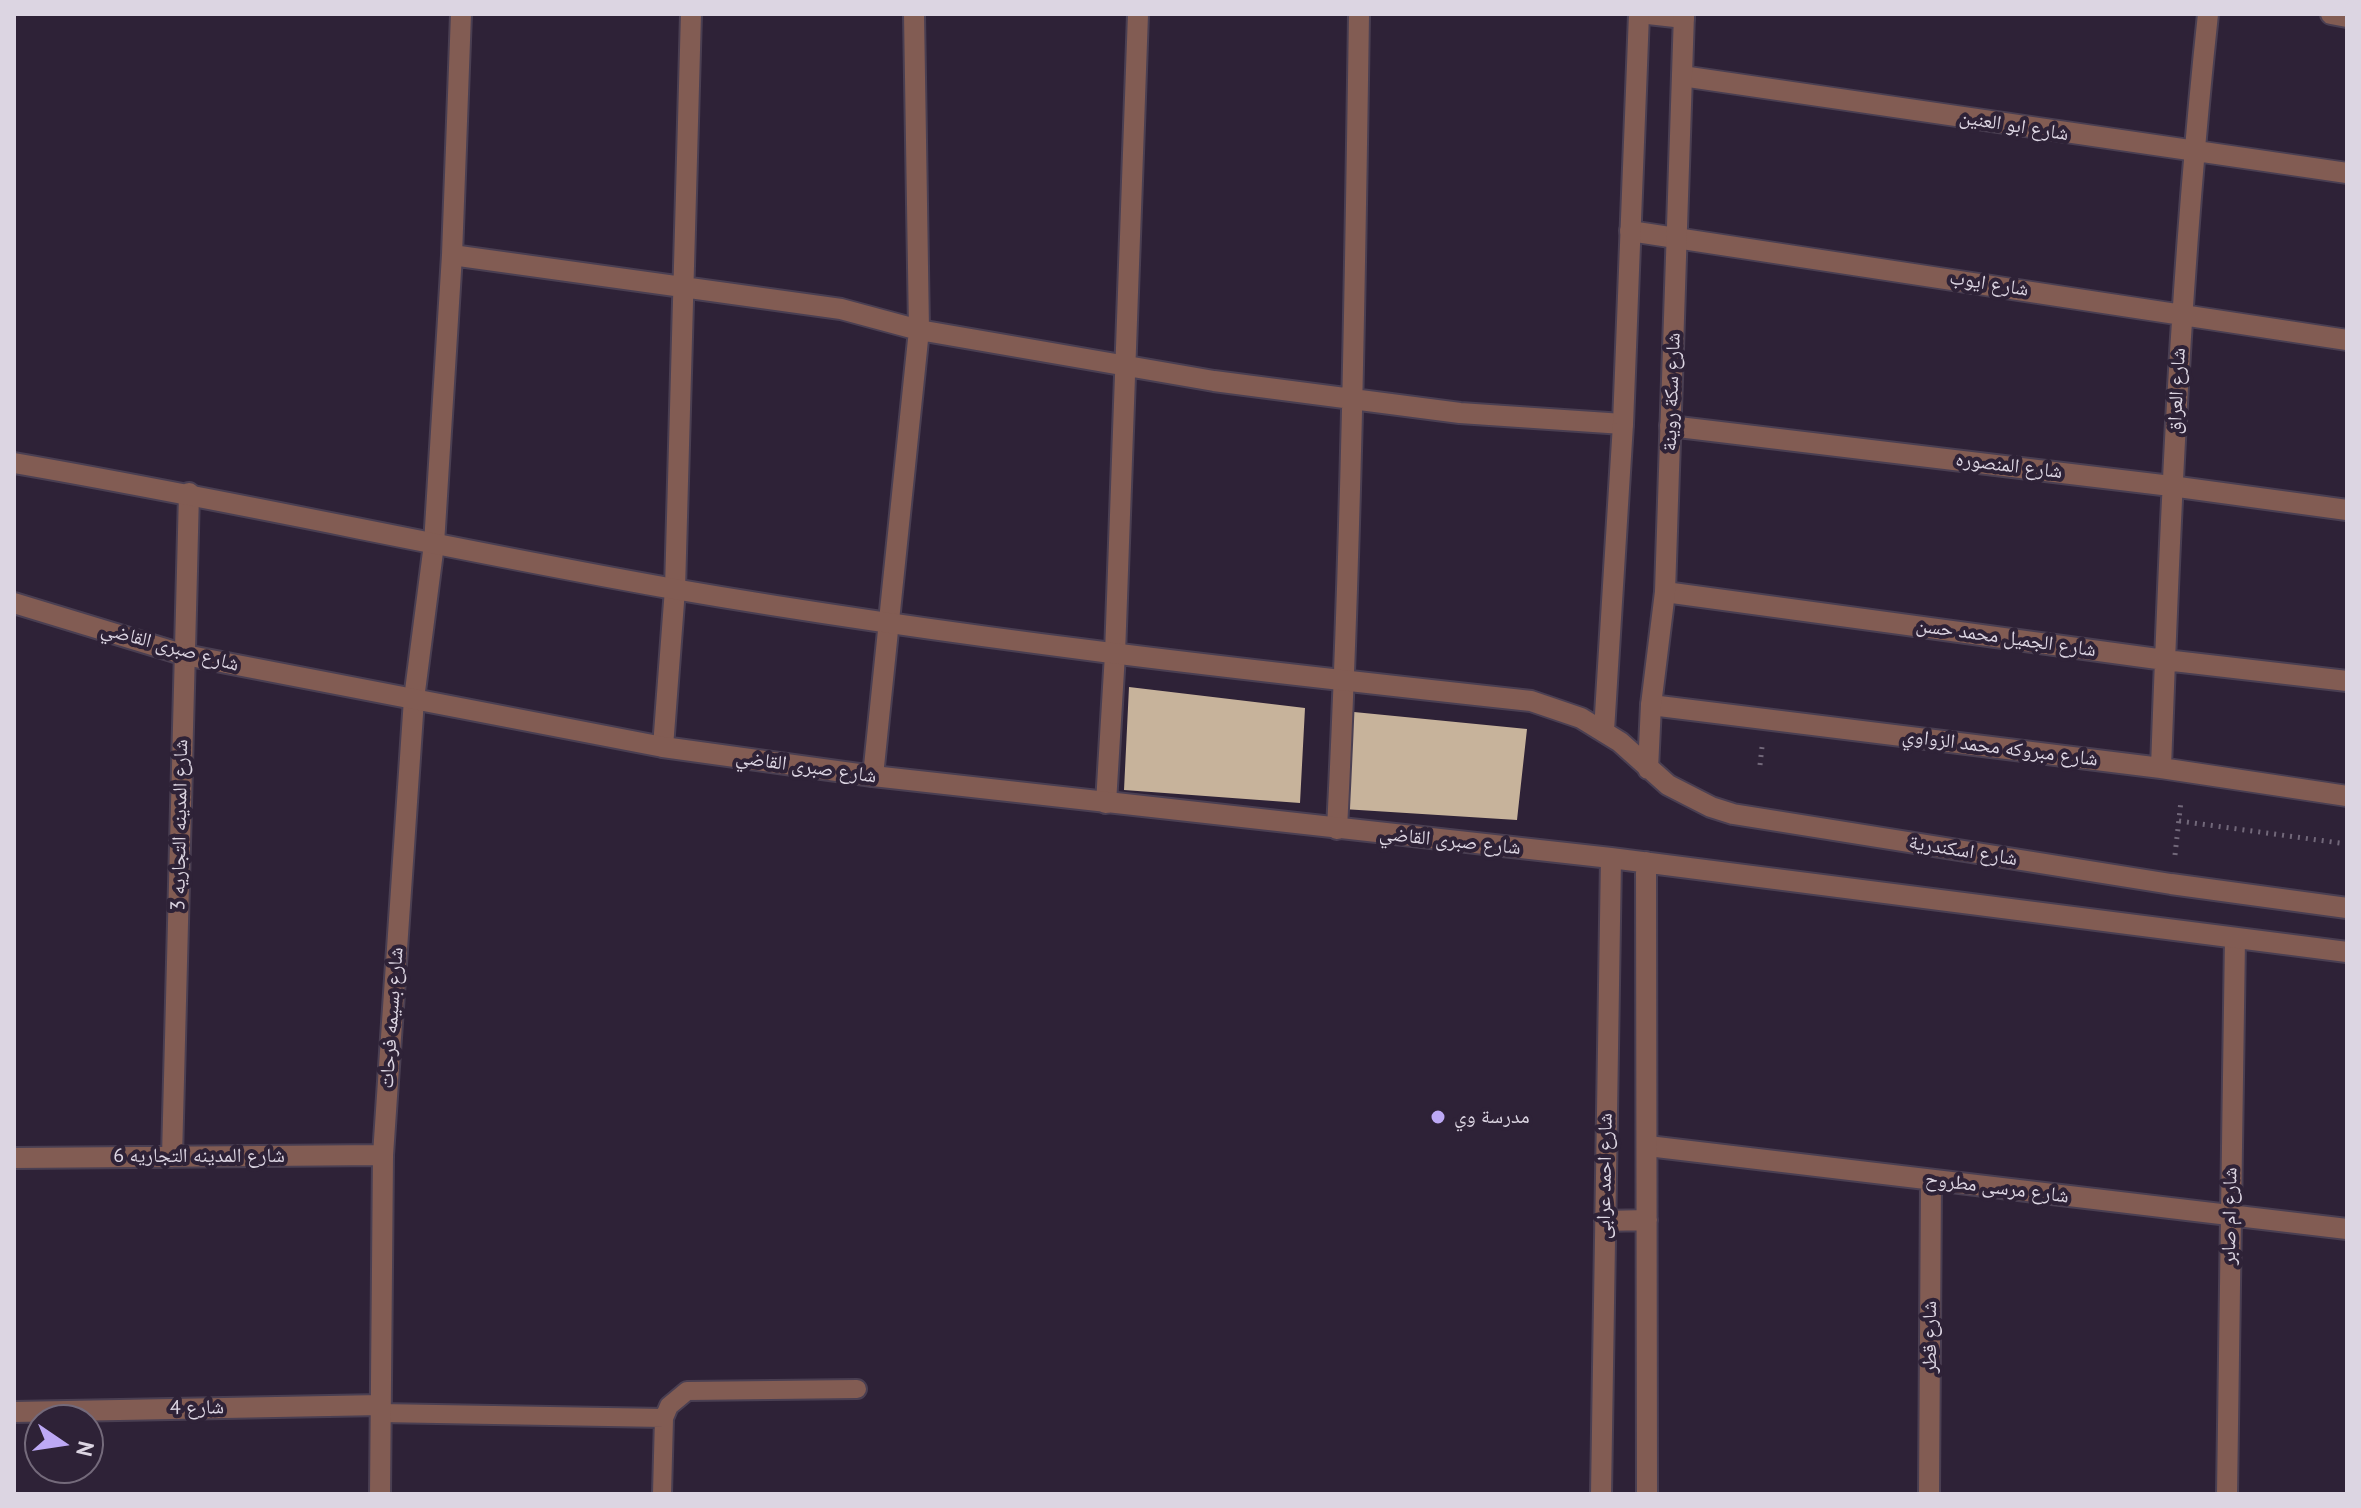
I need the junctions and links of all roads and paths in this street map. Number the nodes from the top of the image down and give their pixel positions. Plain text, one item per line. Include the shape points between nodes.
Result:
1 (461, 14) edge
2 (691, 14) edge
3 (914, 14) edge
4 (1138, 14) edge
5 (1359, 14) edge
6 (1639, 14) edge
7 (1648, 14) edge
8 (2208, 14) edge
9 (2331, 14) edge
10 (1684, 16) edge
11 (2347, 17) edge
12 (1682, 76) junction
13 (2193, 153) junction
14 (2347, 173) edge
15 (1630, 231) junction
16 (1678, 237) junction
17 (452, 255) junction
18 (683, 286) junction
19 (2181, 314) junction
20 (919, 330) junction
21 (2347, 340) edge
22 (1125, 365) junction
23 (1353, 399) junction
24 (1623, 424) junction
25 (1670, 426) junction
26 (14, 463) edge
27 (2171, 486) junction
28 (189, 493) junction
29 (2347, 510) edge
30 (434, 544) junction
31 (675, 589) junction
32 (1665, 592) junction
33 (14, 603) edge
34 (887, 622) junction
35 (1115, 654) junction
36 (185, 655) junction
37 (2165, 660) junction
38 (1345, 681) junction
39 (2347, 681) edge
40 (414, 699) junction
41 (1651, 705) junction
42 (1604, 731) junction
43 (663, 747) junction
44 (2161, 768) junction
45 (1648, 769) junction
46 (2185, 772) junction
47 (873, 776) junction
48 (2347, 796) edge
49 (1106, 803) junction
50 (2179, 821) junction
51 (1337, 829) junction
52 (2347, 844) edge
53 (1611, 858) junction
54 (1646, 862) junction
55 (2171, 884) junction
56 (2347, 908) edge
57 (2235, 938) junction
58 (2347, 952) edge
59 (1648, 1146) junction
60 (383, 1155) junction
61 (172, 1157) junction
62 (14, 1158) edge
63 (1931, 1180) junction
64 (2230, 1214) junction
65 (1647, 1220) junction
66 (1605, 1221) junction
67 (2347, 1229) edge
68 (857, 1389) dead end
69 (381, 1409) junction
70 (14, 1412) edge
71 (664, 1418) junction
72 (380, 1494) edge
73 (662, 1494) edge
74 (1601, 1494) edge
75 (1647, 1494) edge
76 (1929, 1494) edge
77 (2227, 1494) edge

1 - 17 street, شارع بسيمه فرحات
2 - 18 street
3 - 20 street
4 - 22 street
5 - 23 street
6 - 15 street
7 - 10 street
8 - 13 street, شارع العراق
9 - 11 street
10 - 12 street, شارع سكة روينة
12 - 13 street, شارع ابو العنين
12 - 16 street, شارع سكة روينة
13 - 14 street, شارع ابو العنين
13 - 19 street, شارع العراق
15 - 16 street, شارع ايوب
15 - 24 street
16 - 19 street, شارع ايوب
16 - 25 street, شارع سكة روينة
17 - 18 street
17 - 30 street, شارع بسيمه فرحات
18 - 20 street via 841,309
18 - 31 street
19 - 21 street, شارع ايوب
19 - 27 street, شارع العراق
20 - 22 street
20 - 34 street
22 - 23 street
22 - 35 street
23 - 24 street via 1460,413
23 - 38 street
24 - 42 street
25 - 27 street, شارع المنصوره
25 - 32 street, شارع سكة روينة
26 - 28 street
27 - 29 street, شارع المنصوره
27 - 37 street, شارع العراق
28 - 30 street
28 - 36 street, شارع المدينه التجاريه 3
30 - 31 street
30 - 40 street, شارع بسيمه فرحات
31 - 34 street
31 - 43 street
32 - 37 street, شارع الجميل محمد حسن
32 - 41 street, شارع سكة روينة
33 - 36 street, شارع صبرى القاضي
34 - 35 street
34 - 47 street
35 - 38 street
35 - 49 street
36 - 40 street, شارع صبرى القاضي
36 - 61 street, شارع المدينه التجاريه 3
37 - 39 street, شارع الجميل محمد حسن
37 - 44 street, شارع العراق
38 - 42 street via 1531,701
38 - 51 street
40 - 43 street, شارع صبرى القاضي
40 - 60 street, شارع بسيمه فرحات
41 - 44 street, شارع مبروكه محمد الزواوي
41 - 45 street, شارع سكة روينة
42 - 45 street, شارع اسكندرية
43 - 47 street, شارع صبرى القاضي
44 - 46 street, شارع مبروكه محمد الزواوي
45 - 55 street, شارع اسكندرية via 1689,797 1733,814
46 - 48 street, شارع مبروكه محمد الزواوي
46 - 50 path
47 - 49 street, شارع صبرى القاضي
49 - 51 street, شارع صبرى القاضي
50 - 52 path
50 - 55 path
51 - 53 street, شارع صبرى القاضي
53 - 54 street
53 - 66 street, شارع احمد عرابى
54 - 57 street
54 - 59 street, شارع احمد عرابى
55 - 56 street, شارع اسكندرية
57 - 58 street
57 - 64 street, شارع ام صابر
59 - 63 street, شارع مرسى مطروح
59 - 65 street, شارع احمد عرابى
60 - 61 street, شارع المدينه التجاريه 6
60 - 69 street, شارع بسيمه فرحات
61 - 62 street, شارع المدينه التجاريه 6
63 - 64 street, شارع مرسى مطروح
63 - 76 street, شارع قطر
64 - 67 street, شارع مرسى مطروح
64 - 77 street, شارع ام صابر
65 - 66 street
65 - 75 street, شارع احمد عرابى
66 - 74 street, شارع احمد عرابى
68 - 71 lane via 687,1391
69 - 70 street, شارع 4
69 - 71 lane
69 - 72 street, شارع بسيمه فرحات
71 - 73 lane

